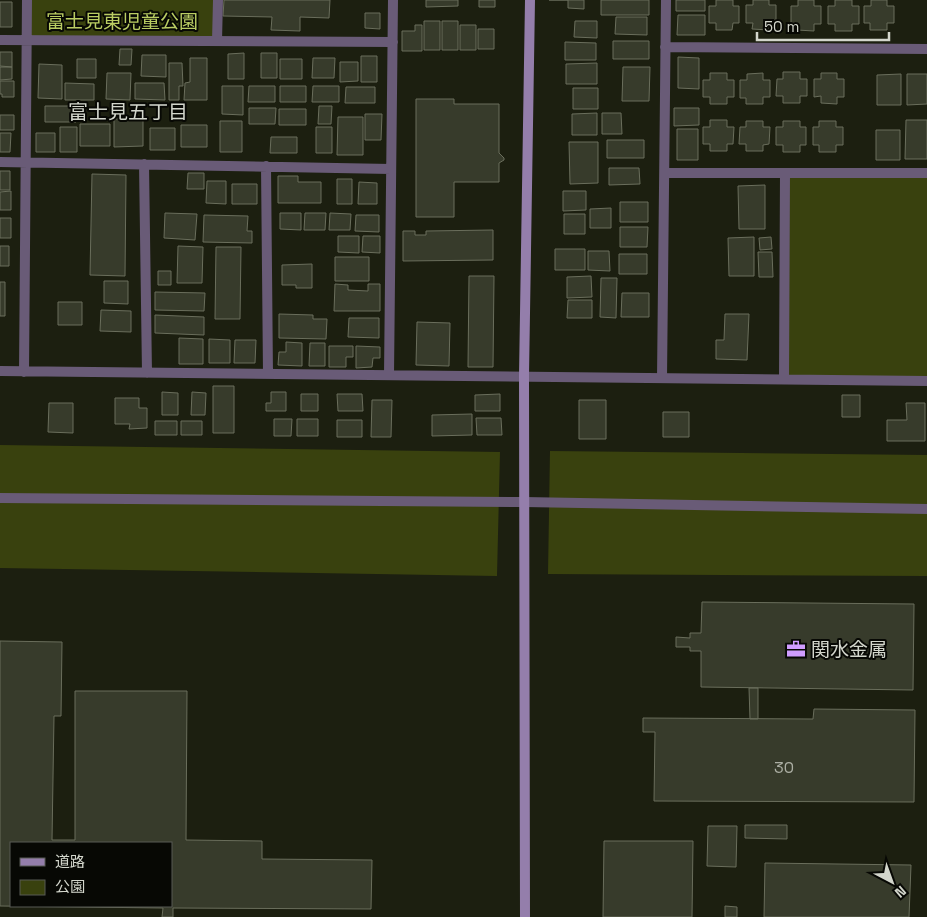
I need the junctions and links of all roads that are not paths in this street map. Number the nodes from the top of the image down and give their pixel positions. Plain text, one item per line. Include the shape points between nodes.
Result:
1 (27, 0) edge
2 (218, 0) edge
3 (393, 0) edge
4 (530, 0) edge
5 (666, 0) edge
6 (0, 40) edge
7 (27, 40) junction
8 (217, 41) junction
9 (393, 42) junction
10 (665, 47) junction
11 (927, 49) edge
12 (0, 162) edge
13 (26, 162) junction
14 (144, 164) junction
15 (266, 166) junction
16 (391, 168) junction
17 (665, 172) junction
18 (785, 173) junction
19 (927, 173) edge
20 (0, 371) edge
21 (24, 372) junction
22 (147, 373) junction
23 (268, 374) junction
24 (388, 375) junction
25 (524, 376) junction
26 (662, 378) junction
27 (784, 379) junction
28 (927, 382) edge
29 (0, 498) edge
30 (524, 502) junction
31 (927, 509) edge
32 (525, 917) edge

1 - 7 street
2 - 8 street
3 - 9 street
4 - 25 street
5 - 10 street
6 - 7 street
7 - 8 street
7 - 13 street
8 - 9 street
9 - 16 street
10 - 11 street
10 - 17 street
12 - 13 street
13 - 14 street
13 - 21 street
14 - 15 street
14 - 22 street
15 - 16 street
15 - 23 street
16 - 24 street
17 - 18 street
17 - 26 street
18 - 19 street
18 - 27 street
20 - 21 street
21 - 22 street
22 - 23 street
23 - 24 street
24 - 25 street
25 - 26 street
25 - 30 street
26 - 27 street
27 - 28 street
29 - 30 street
30 - 31 street
30 - 32 street

